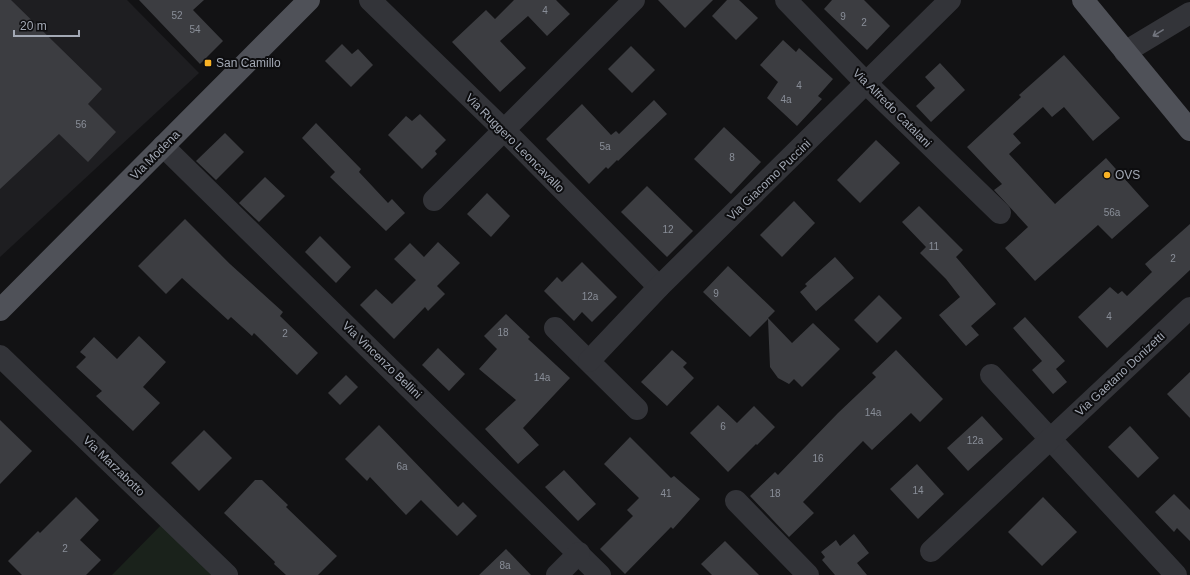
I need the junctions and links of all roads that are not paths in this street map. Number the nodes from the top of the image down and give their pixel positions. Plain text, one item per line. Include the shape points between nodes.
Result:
1 (309, 0) edge
2 (370, 0) edge
3 (634, 0) edge
4 (786, 0) edge
5 (950, 0) edge
6 (1083, 0) edge
7 (1190, 13) edge
8 (1126, 52) junction
9 (867, 84) junction
10 (503, 129) junction
11 (1190, 130) edge
12 (163, 146) junction
13 (434, 200) dead end
14 (1000, 213) dead end
15 (660, 287) junction
16 (1190, 308) edge
17 (0, 310) edge
18 (556, 328) dead end
19 (0, 356) edge
20 (589, 361) junction
21 (991, 375) dead end
22 (637, 409) dead end
23 (1050, 439) junction
24 (736, 501) dead end
25 (931, 551) dead end
26 (579, 553) junction
27 (227, 575) edge
28 (557, 575) edge
29 (600, 575) edge
30 (808, 575) edge
31 (1176, 575) edge

1 - 12 main road, Via Modena
2 - 10 street, Via Ruggero Leoncavallo
3 - 10 street
4 - 9 street, Via Alfredo Catalani
5 - 9 street, Via Giacomo Puccini
6 - 8 main road
7 -> 8 street
8 - 11 main road
9 - 14 street, Via Alfredo Catalani
9 - 15 street, Via Giacomo Puccini
10 - 13 street
10 - 15 street, Via Ruggero Leoncavallo
12 - 17 main road, Via Modena
12 - 26 street, Via Vincenzo Bellini
15 - 20 street, Via Giacomo Puccini
16 - 23 street, Via Gaetano Donizetti
18 - 20 street
19 - 27 street, Via Marzabotto
20 - 22 street
21 - 23 street
23 - 25 street, Via Gaetano Donizetti
23 - 31 street
24 - 30 street
26 - 28 street
26 - 29 street, Via Vincenzo Bellini

